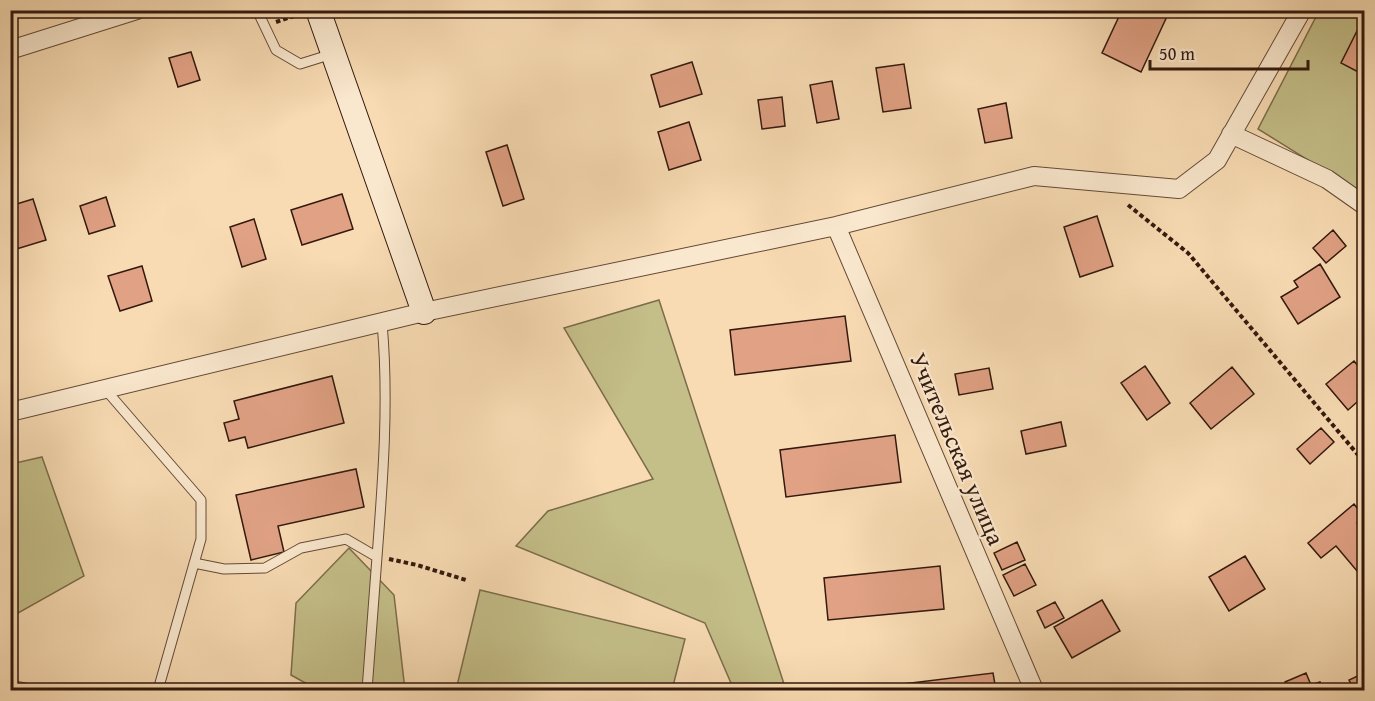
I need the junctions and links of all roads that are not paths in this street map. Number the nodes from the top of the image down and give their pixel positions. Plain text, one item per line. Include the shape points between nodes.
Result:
1 (137, 10) edge
2 (257, 10) edge
3 (1302, 10) edge
4 (308, 13) edge
5 (10, 50) edge
6 (333, 53) junction
7 (1231, 134) junction
8 (1365, 205) edge
9 (836, 226) junction
10 (424, 312) junction
11 (381, 323) junction
12 (105, 389) junction
13 (10, 412) edge
14 (377, 557) junction
15 (194, 563) junction
16 (10, 686) edge
17 (34, 690) edge
18 (158, 690) edge
19 (367, 690) edge
20 (1034, 690) edge

1 - 5 street
2 - 6 lane via 276,51 300,64
3 - 7 street
4 - 6 street
6 - 10 street
7 - 8 street via 1327,179
7 - 9 street via 1217,160 1179,189 1034,176
9 - 10 street
9 - 20 street, Учительская улица
10 - 11 street
11 - 12 street
11 - 14 lane via 386,363
12 - 13 street
12 - 15 lane via 201,500 201,539
14 - 15 lane via 346,539 301,548 265,568 224,569
14 - 19 lane
15 - 18 lane
16 - 17 lane

